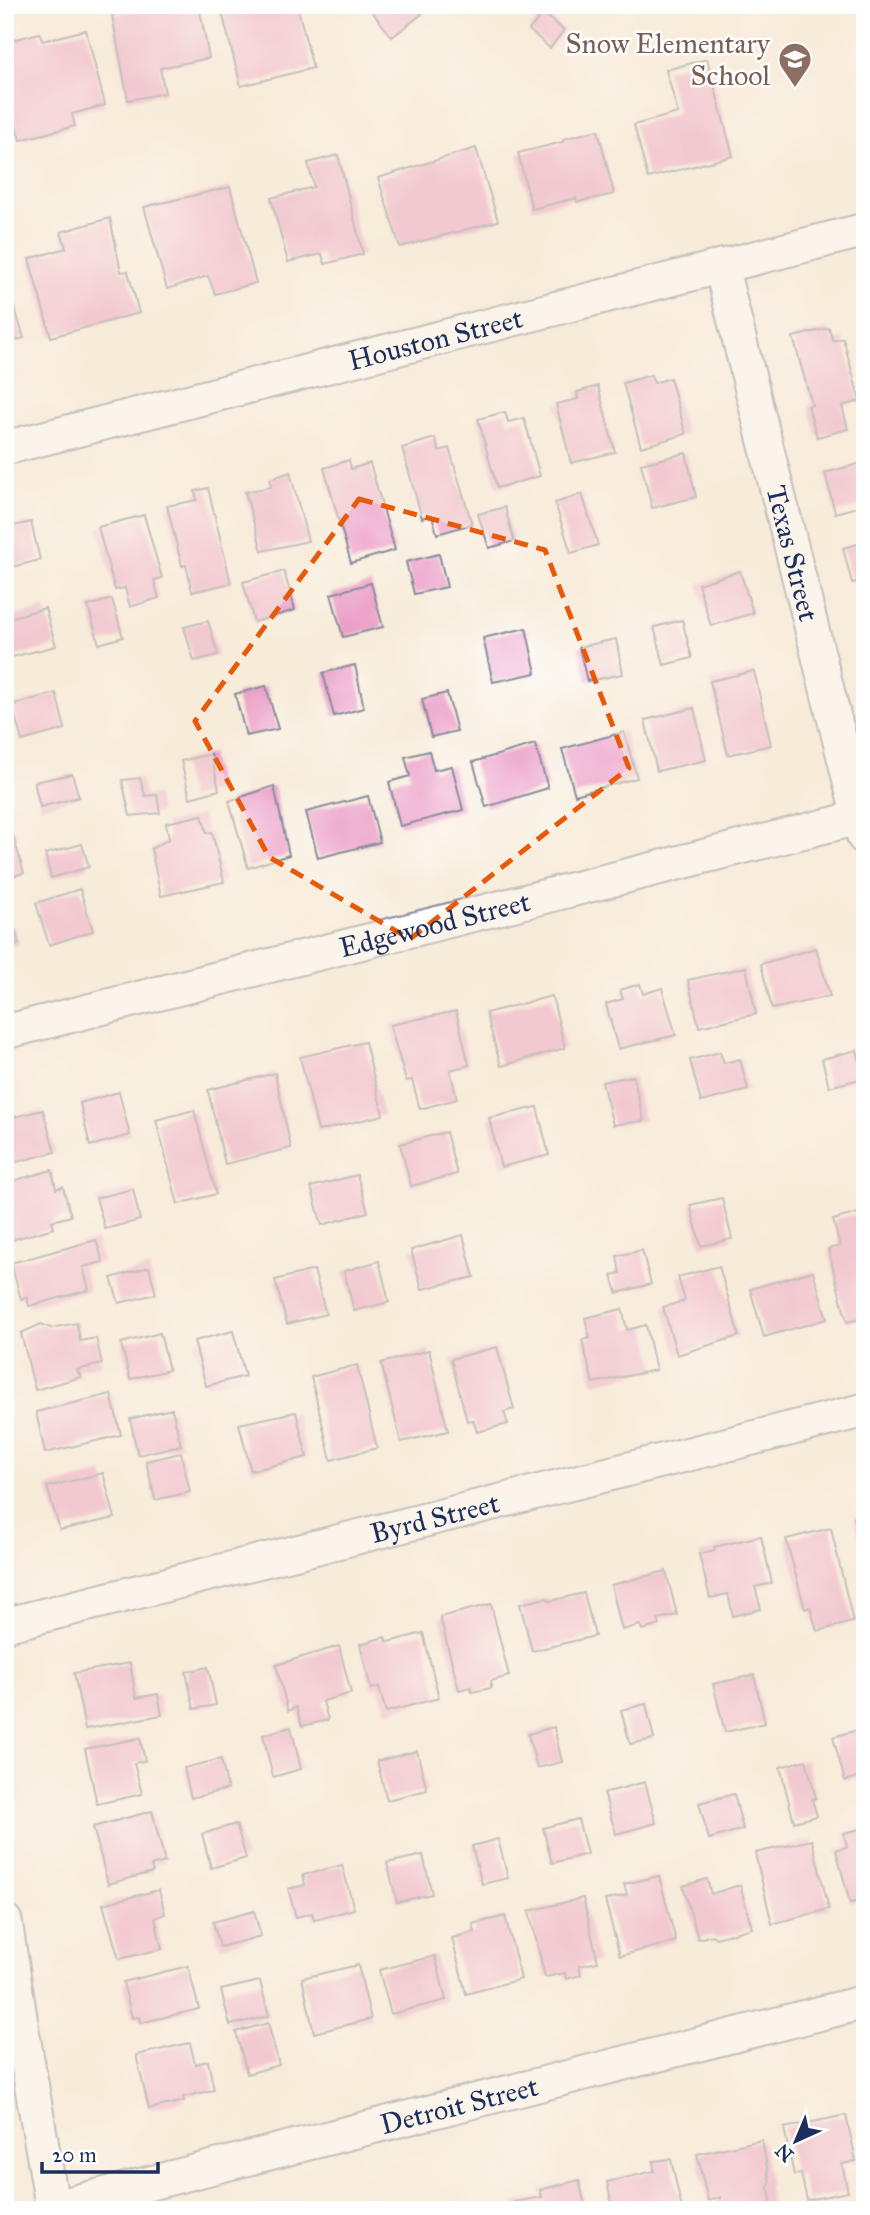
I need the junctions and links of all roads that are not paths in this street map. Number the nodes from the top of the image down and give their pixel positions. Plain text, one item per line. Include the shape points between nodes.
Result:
1 (865, 230) edge
2 (721, 266) junction
3 (5, 448) edge
4 (863, 825) edge
5 (5, 1032) edge
6 (865, 1410) edge
7 (5, 1625) edge
8 (5, 1921) edge
9 (865, 2002) edge
10 (52, 2209) edge

1 - 2 street, Houston Street
2 - 3 street, Houston Street
2 - 4 street, Texas Street
4 - 5 street, Edgewood Street
6 - 7 street, Byrd Street
8 - 10 street
9 - 10 street, Detroit Street

